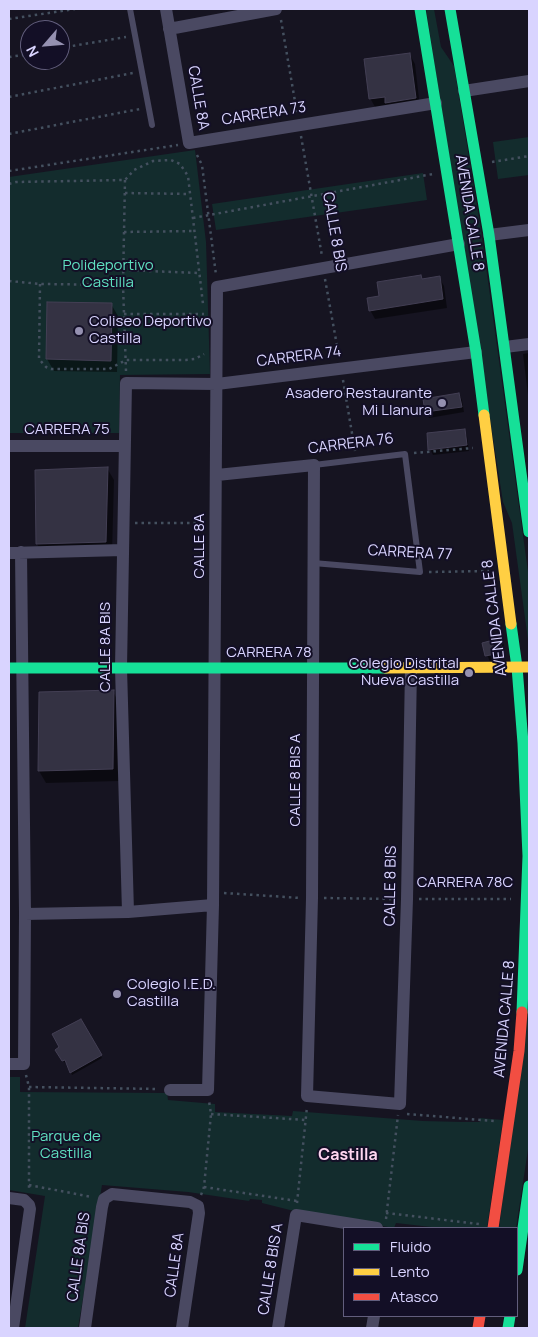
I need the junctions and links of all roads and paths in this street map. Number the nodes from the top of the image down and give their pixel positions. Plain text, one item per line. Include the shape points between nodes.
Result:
1 (75, 9) edge
2 (130, 9) edge
3 (166, 9) edge
4 (420, 9) edge
5 (450, 9) edge
6 (279, 14) edge
7 (9, 19) edge
8 (169, 29) junction
9 (135, 35) junction
10 (70, 46) edge
11 (142, 72) junction
12 (529, 80) edge
13 (464, 91) junction
14 (9, 97) edge
15 (436, 103) junction
16 (149, 107) junction
17 (152, 125) dead end
18 (299, 125) junction
19 (9, 134) edge
20 (189, 143) junction
21 (529, 156) edge
22 (486, 163) dead end
23 (9, 171) edge
24 (439, 173) dead end
25 (125, 180) junction
26 (9, 184) edge
27 (125, 194) junction
28 (190, 194) junction
29 (311, 196) junction
30 (208, 216) junction
31 (193, 218) junction
32 (529, 230) edge
33 (195, 231) junction
34 (124, 232) junction
35 (489, 235) junction
36 (459, 244) junction
37 (324, 268) junction
38 (124, 270) junction
39 (200, 273) junction
40 (9, 281) edge
41 (40, 284) junction
42 (123, 285) junction
43 (217, 287) junction
44 (124, 314) junction
45 (204, 314) junction
46 (205, 321) dead end
47 (529, 344) edge
48 (505, 347) junction
49 (206, 350) dead end
50 (476, 352) junction
51 (126, 360) junction
52 (341, 369) junction
53 (126, 383) junction
54 (217, 384) junction
55 (9, 446) edge
56 (125, 446) junction
57 (488, 446) junction
58 (405, 454) junction
59 (356, 460) junction
60 (314, 465) junction
61 (217, 476) junction
62 (124, 523) junction
63 (216, 523) junction
64 (529, 532) edge
65 (123, 550) junction
66 (15, 553) edge
67 (313, 563) junction
68 (420, 572) junction
69 (505, 573) junction
70 (517, 667) junction
71 (529, 667) edge
72 (9, 668) edge
73 (22, 668) junction
74 (121, 668) junction
75 (216, 668) junction
76 (313, 668) junction
77 (411, 668) junction
78 (213, 892) junction
79 (312, 898) junction
80 (408, 899) junction
81 (528, 900) junction
82 (213, 905) junction
83 (128, 912) junction
84 (25, 914) junction
85 (9, 1064) edge
86 (24, 1064) junction
87 (29, 1087) junction
88 (170, 1090) joint
89 (208, 1090) junction
90 (307, 1096) junction
91 (212, 1114) junction
92 (306, 1120) junction
93 (509, 1121) junction
94 (29, 1185) junction
95 (529, 1186) edge
96 (204, 1187) junction
97 (108, 1196) junction
98 (9, 1198) edge
99 (297, 1202) junction
100 (29, 1205) junction
101 (198, 1206) junction
102 (386, 1213) junction
103 (296, 1215) junction
104 (381, 1224) edge
105 (493, 1227) edge
106 (518, 1263) edge
107 (13, 1328) edge
108 (86, 1328) edge
109 (182, 1328) edge
110 (278, 1328) edge

1 - 7 path
2 - 9 lane
3 - 8 street, CALLE 8A
4 - 15 street, AVENIDA CALLE 8
5 - 13 street, AVENIDA CALLE 8
6 - 8 street
6 - 18 path, CALLE 8 BIS
8 - 20 street, CALLE 8A
9 - 10 path
9 - 11 lane
11 - 14 path
11 - 16 lane
12 - 13 street
13 - 35 street, AVENIDA CALLE 8
15 - 18 street, CARRERA 73
15 - 36 street, AVENIDA CALLE 8
16 - 17 lane
16 - 19 path
18 - 20 street, CARRERA 73
18 - 29 path, CALLE 8 BIS
20 - 23 path
20 - 30 path, CALLE 8A via 202,165
21 - 22 path
24 - 29 path
25 - 26 path
25 - 27 path
25 - 28 path via 134,170 153,161 171,160 180,164 188,176
27 - 28 path
27 - 34 path
28 - 31 path
29 - 30 path
29 - 37 path, CALLE 8 BIS
30 - 31 path
30 - 43 path, CALLE 8A
31 - 33 path
32 - 35 street
33 - 34 path
33 - 39 path
34 - 38 path
35 - 48 street, AVENIDA CALLE 8
36 - 37 street
36 - 50 street, AVENIDA CALLE 8
37 - 43 street
37 - 52 path, CALLE 8 BIS
38 - 39 path
38 - 42 path
39 - 45 path
40 - 41 path
41 - 42 path
41 - 51 path via 39,359 42,364 51,369 109,369
42 - 44 path
43 - 54 street, CALLE 8A
44 - 45 path
44 - 51 path
45 - 46 path
47 - 48 street
48 - 64 street, AVENIDA CALLE 8
49 - 51 path via 195,359
50 - 52 street, CARRERA 74
50 - 57 street, AVENIDA CALLE 8
51 - 53 path
52 - 54 street, CARRERA 74
52 - 59 path, CALLE 8 BIS
53 - 54 street, CARRERA 74
53 - 56 street, CALLE 8A BIS
54 - 61 street, CALLE 8A
55 - 56 street, CARRERA 75
56 - 62 street, CALLE 8A BIS
57 - 58 path, CARRERA 76
57 - 69 street, AVENIDA CALLE 8
58 - 59 lane, CARRERA 76
58 - 68 lane
59 - 60 lane, CARRERA 76
60 - 61 street, CARRERA 76
60 - 67 street, CALLE 8 BIS A
61 - 63 street, CALLE 8A
62 - 63 path
62 - 65 street, CALLE 8A BIS
63 - 75 street, CALLE 8A
65 - 66 street
65 - 74 street, CALLE 8A BIS
66 - 73 street
67 - 68 lane, CARRERA 77
67 - 76 street, CALLE 8 BIS A
68 - 69 path, CARRERA 77
69 - 70 street, AVENIDA CALLE 8
70 - 71 street, CARRERA 78
70 - 77 street, CARRERA 78
70 - 81 street, AVENIDA CALLE 8 via 526,802
72 - 73 street, CARRERA 78
73 - 74 street, CARRERA 78
73 - 84 street
74 - 75 street, CARRERA 78
74 - 83 street, CALLE 8A BIS
75 - 76 street, CARRERA 78
75 - 78 street, CALLE 8A
76 - 77 street, CARRERA 78
76 - 79 street, CALLE 8 BIS A
77 - 80 street, CALLE 8 BIS
78 - 79 path, CARRERA 78C
78 - 82 street, CALLE 8A
79 - 80 path, CARRERA 78C
79 - 90 street, CALLE 8 BIS A
80 - 81 path, CARRERA 78C
80 - 90 street, CALLE 8 BIS via 400,1104
81 - 93 street, AVENIDA CALLE 8 via 524,998
82 - 83 street
82 - 89 street, CALLE 8A
83 - 84 street
84 - 86 street
85 - 86 street
86 - 87 path
87 - 88 path
87 - 94 path
88 - 89 street
89 - 91 path
90 - 92 path
91 - 92 path
91 - 96 path
92 - 99 path
93 - 102 path via 398,1113
93 - 105 street, AVENIDA CALLE 8
94 - 97 path
94 - 100 path
95 - 106 street
96 - 99 path
96 - 101 path
97 - 101 street via 190,1202
97 - 108 street, CALLE 8A BIS
98 - 100 street via 24,1200
99 - 103 path
100 - 107 street
101 - 109 street, CALLE 8A
102 - 104 path
102 - 105 path
103 - 104 street
103 - 110 street, CALLE 8 BIS A

